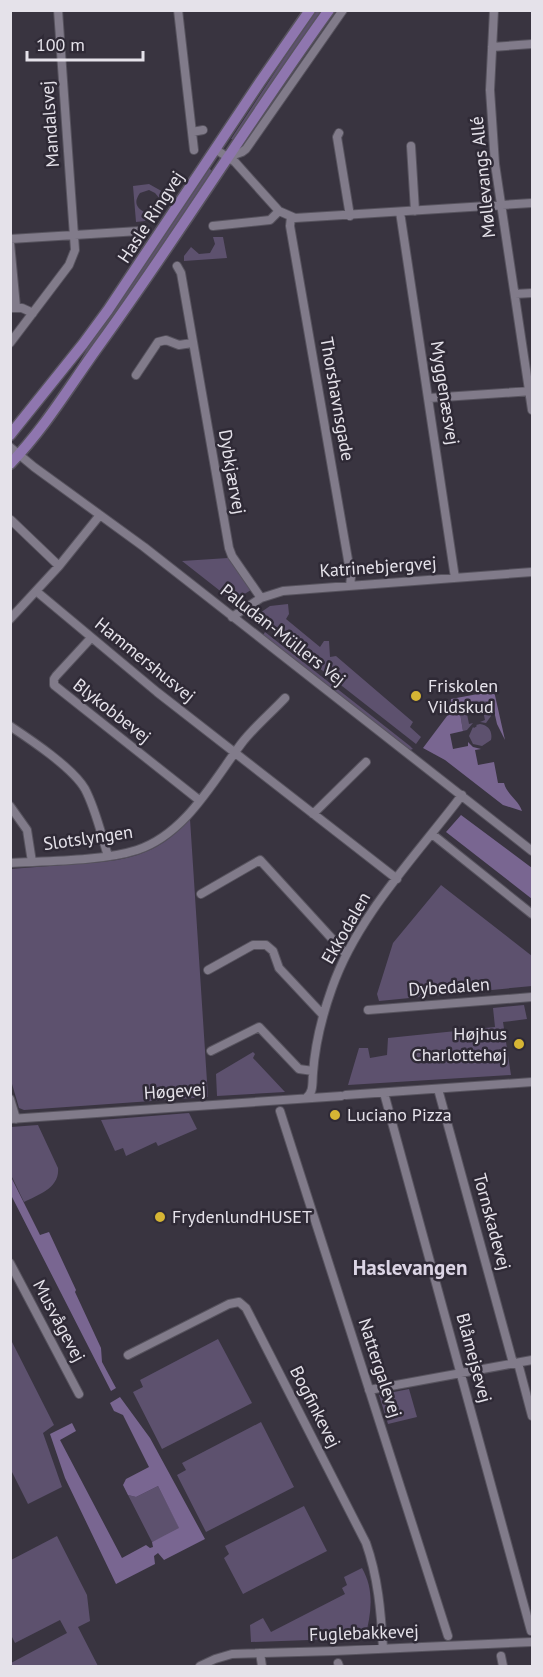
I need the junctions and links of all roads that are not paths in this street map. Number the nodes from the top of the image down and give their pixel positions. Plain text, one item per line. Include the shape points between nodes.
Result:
1 (58, 10) edge
2 (178, 10) edge
3 (310, 10) edge
4 (329, 10) edge
5 (343, 10) edge
6 (494, 10) edge
7 (532, 44) edge
8 (492, 47) junction
9 (203, 130) dead end
10 (192, 132) junction
11 (339, 133) dead end
12 (411, 146) dead end
13 (215, 149) junction
14 (194, 150) dead end
15 (227, 157) junction
16 (532, 203) edge
17 (501, 205) junction
18 (279, 211) junction
19 (415, 211) junction
20 (400, 212) junction
21 (350, 216) junction
22 (291, 217) junction
23 (213, 226) dead end
24 (139, 231) dead end
25 (74, 235) junction
26 (10, 241) edge
27 (177, 266) dead end
28 (532, 293) edge
29 (515, 294) junction
30 (13, 308) edge
31 (33, 313) junction
32 (10, 343) edge
33 (192, 343) junction
34 (135, 375) dead end
35 (531, 392) edge
36 (429, 398) junction
37 (532, 410) edge
38 (10, 435) edge
39 (15, 451) edge
40 (10, 464) edge
41 (100, 515) junction
42 (11, 520) edge
43 (59, 566) junction
44 (455, 569) junction
45 (532, 572) edge
46 (351, 586) junction
47 (36, 591) junction
48 (261, 598) junction
49 (232, 617) junction
50 (10, 619) edge
51 (90, 638) junction
52 (285, 699) dead end
53 (10, 726) edge
54 (236, 752) junction
55 (366, 762) dead end
56 (462, 795) junction
57 (200, 800) junction
58 (10, 806) edge
59 (314, 814) junction
60 (432, 834) junction
61 (532, 851) edge
62 (108, 856) junction
63 (32, 862) junction
64 (10, 863) edge
65 (397, 879) junction
66 (201, 894) dead end
67 (532, 914) edge
68 (346, 954) junction
69 (207, 970) dead end
70 (532, 997) edge
71 (368, 1010) dead end
72 (323, 1015) junction
73 (211, 1051) dead end
74 (313, 1071) junction
75 (532, 1082) edge
76 (438, 1089) junction
77 (384, 1093) junction
78 (306, 1098) junction
79 (10, 1099) edge
80 (280, 1111) dead end
81 (13, 1119) edge
82 (10, 1263) edge
83 (128, 1355) dead end
84 (532, 1360) edge
85 (516, 1363) junction
86 (461, 1372) junction
87 (369, 1390) junction
88 (79, 1394) dead end
89 (532, 1416) edge
90 (531, 1631) edge
91 (448, 1636) dead end
92 (532, 1642) edge
93 (383, 1648) junction
94 (260, 1653) junction
95 (501, 1656) dead end
96 (200, 1666) edge
97 (262, 1666) edge
98 (503, 1666) edge

1 - 25 street, Mandalsvej
2 - 10 street
3 - 13 main road, Hasle Ringvej
4 - 15 main road, Hasle Ringvej
5 - 15 street, Hasle Ringvej via 246,149
6 - 8 street, Møllevangs Allé
7 - 8 street
8 - 17 street, Møllevangs Allé via 492,121
9 - 10 street
10 - 14 street
11 - 21 street
12 - 19 street
13 - 15 street
13 - 38 main road, Hasle Ringvej via 108,310
15 - 18 street
15 - 39 main road, Hasle Ringvej via 44,424
16 - 17 street
17 - 19 street
17 - 29 street, Møllevangs Allé
18 - 22 street
18 - 23 street via 270,220
19 - 20 street
20 - 21 street
20 - 36 street, Myggenæsvej
21 - 22 street
22 - 46 street, Thorshavnsgade
24 - 25 street
25 - 26 street
25 - 31 street, Mandalsvej via 72,260
26 - 30 street
27 - 33 street, Dybkjærvej
28 - 29 street
29 - 35 street, Møllevangs Allé
30 - 31 street
31 - 32 street, Mandalsvej
33 - 34 street via 158,342
33 - 48 street, Dybkjærvej via 229,548
35 - 36 street
35 - 37 street, Møllevangs Allé
36 - 44 street, Myggenæsvej
39 - 40 main road, Hasle Ringvej
39 - 41 street, Paludan-Müllers Vej
41 - 43 street
41 - 49 street, Paludan-Müllers Vej
42 - 43 street
43 - 47 street
44 - 45 street, Katrinebjergvej
44 - 46 street, Katrinebjergvej
46 - 48 street, Katrinebjergvej via 283,591
47 - 50 street
47 - 51 street, Hammershusvej
48 - 49 street, Katrinebjergvej
49 - 56 street, Paludan-Müllers Vej
51 - 54 street, Hammershusvej
51 - 57 street, Blykobbevej via 56,676 54,686
52 - 54 street
53 - 62 street via 81,783
54 - 57 street, Slotslyngen
54 - 59 street, Hammershusvej
55 - 59 street
56 - 60 street, Ekkodalen
56 - 61 street, Paludan-Müllers Vej
57 - 62 street, Slotslyngen via 163,837 140,849
58 - 63 street via 27,830
59 - 65 street, Hammershusvej
60 - 65 street, Ekkodalen
60 - 67 street
62 - 63 street, Slotslyngen
63 - 64 street, Slotslyngen
65 - 68 street, Ekkodalen
66 - 68 street via 260,860
68 - 72 street, Ekkodalen
69 - 72 street via 253,945 266,945 273,951 279,968
70 - 71 street, Dybedalen
72 - 74 street, Ekkodalen
73 - 74 street via 259,1027 299,1069
74 - 78 street, Ekkodalen via 312,1091
75 - 76 street, Høgevej
76 - 77 street, Høgevej
76 - 85 street, Tornskadevej
77 - 78 street, Høgevej
77 - 86 street, Blåmejsevej
78 - 81 street, Høgevej
79 - 81 street
80 - 87 street, Nattergalevej
82 - 88 street, Musvågevej
83 - 93 street, Bogfinkevej via 229,1304 238,1302 246,1308 366,1543 374,1566
84 - 85 street
85 - 86 street
85 - 89 street, Tornskadevej
86 - 87 street
86 - 90 street, Blåmejsevej
87 - 91 street, Nattergalevej
92 - 93 street, Fuglebakkevej
93 - 94 street, Fuglebakkevej
94 - 96 street, Fuglebakkevej via 224,1656
94 - 97 street
95 - 98 street

